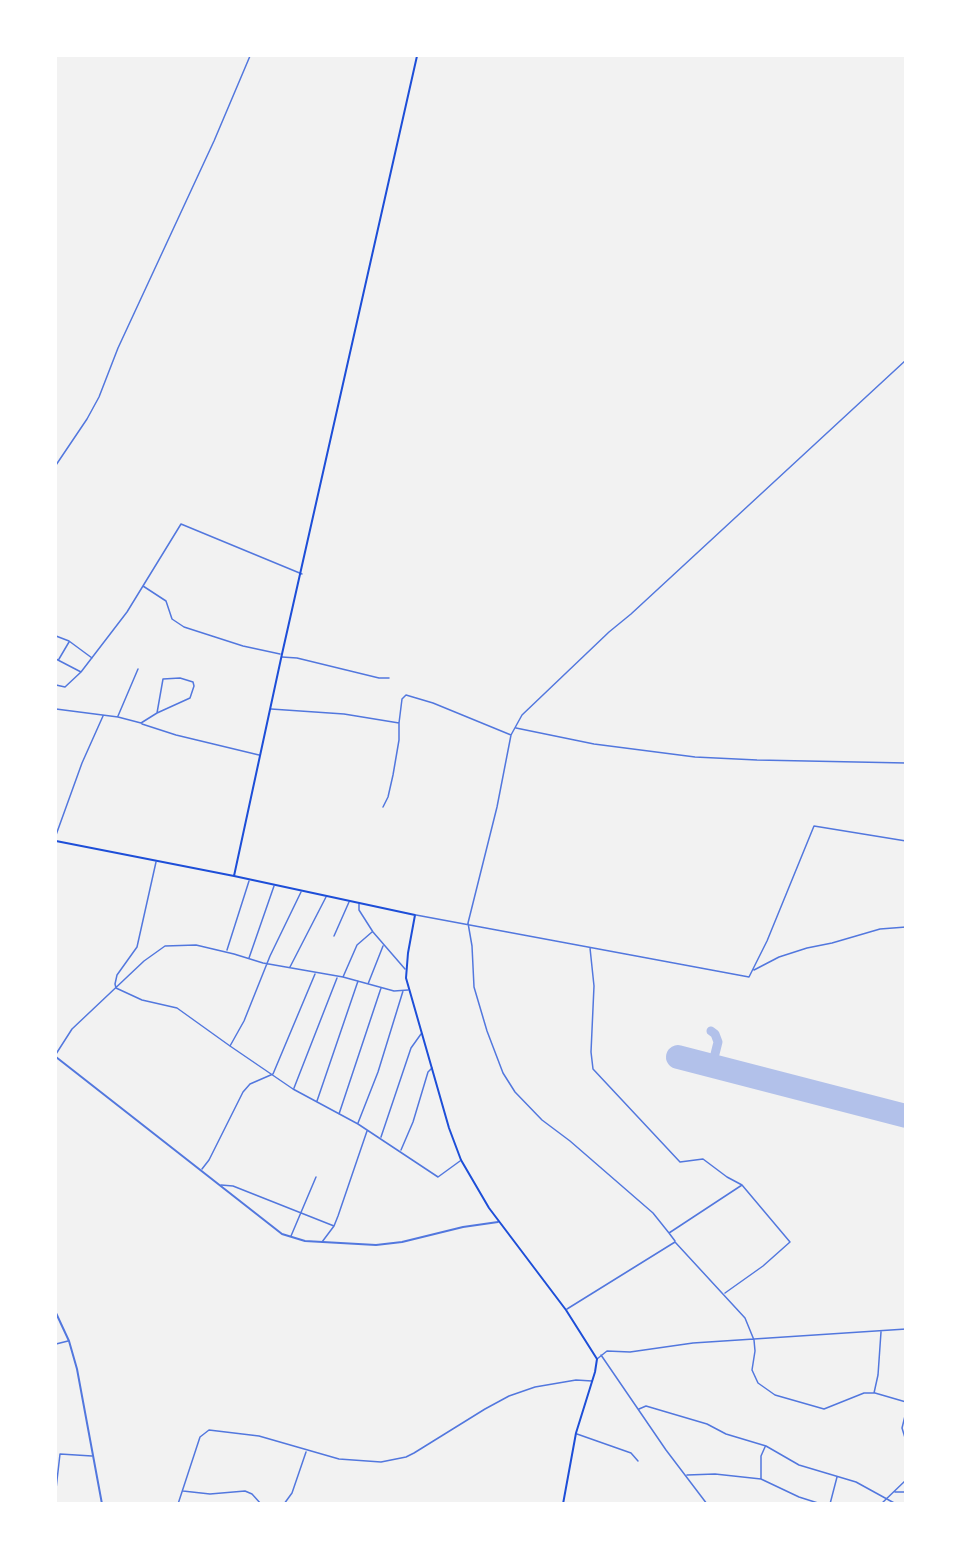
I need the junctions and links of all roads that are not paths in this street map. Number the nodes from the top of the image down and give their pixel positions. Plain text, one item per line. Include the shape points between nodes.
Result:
1 (250, 56) edge
2 (417, 56) edge
3 (906, 360) edge
4 (56, 465) edge
5 (302, 574) junction
6 (142, 586) junction
7 (56, 636) edge
8 (69, 641) junction
9 (282, 656) junction
10 (93, 658) junction
11 (57, 659) edge
12 (138, 669) dead end
13 (81, 672) junction
14 (389, 678) dead end
15 (56, 685) edge
16 (56, 709) edge
17 (270, 709) junction
18 (157, 713) junction
19 (104, 715) junction
20 (118, 717) junction
21 (141, 723) junction
22 (399, 723) junction
23 (514, 728) junction
24 (511, 735) junction
25 (260, 755) junction
26 (906, 763) edge
27 (383, 807) dead end
28 (56, 835) edge
29 (906, 841) edge
30 (56, 842) edge
31 (156, 861) junction
32 (234, 876) junction
33 (250, 880) junction
34 (274, 885) junction
35 (302, 891) junction
36 (326, 897) junction
37 (349, 902) junction
38 (358, 903) junction
39 (415, 915) junction
40 (468, 923) junction
41 (906, 927) edge
42 (373, 932) junction
43 (334, 936) dead end
44 (383, 945) junction
45 (590, 947) junction
46 (226, 952) junction
47 (248, 959) junction
48 (267, 964) junction
49 (290, 968) junction
50 (405, 969) junction
51 (753, 970) junction
52 (315, 973) junction
53 (338, 976) junction
54 (343, 977) junction
55 (358, 981) junction
56 (368, 984) junction
57 (116, 988) junction
58 (381, 988) junction
59 (409, 990) junction
60 (403, 991) junction
61 (421, 1034) junction
62 (230, 1047) junction
63 (56, 1056) edge
64 (432, 1067) junction
65 (273, 1074) junction
66 (293, 1089) junction
67 (316, 1102) junction
68 (339, 1115) junction
69 (358, 1124) junction
70 (368, 1130) junction
71 (381, 1138) junction
72 (400, 1151) junction
73 (461, 1160) junction
74 (201, 1170) junction
75 (316, 1176) dead end
76 (220, 1185) junction
77 (742, 1185) junction
78 (299, 1214) junction
79 (498, 1222) junction
80 (334, 1226) junction
81 (669, 1233) junction
82 (291, 1237) junction
83 (322, 1242) junction
84 (675, 1242) junction
85 (724, 1294) junction
86 (566, 1310) junction
87 (56, 1313) edge
88 (906, 1329) edge
89 (880, 1332) junction
90 (754, 1340) junction
91 (69, 1341) junction
92 (56, 1344) edge
93 (601, 1355) junction
94 (597, 1359) junction
95 (592, 1381) junction
96 (874, 1393) junction
97 (906, 1402) edge
98 (639, 1409) junction
99 (906, 1412) edge
100 (576, 1433) junction
101 (906, 1441) edge
102 (766, 1446) junction
103 (306, 1451) junction
104 (56, 1452) edge
105 (60, 1454) junction
106 (93, 1456) junction
107 (638, 1461) dead end
108 (687, 1475) junction
109 (837, 1476) junction
110 (761, 1479) junction
111 (906, 1480) edge
112 (56, 1489) edge
113 (183, 1491) junction
114 (894, 1492) junction
115 (906, 1492) edge
116 (887, 1499) junction
117 (102, 1503) edge
118 (178, 1503) edge
119 (261, 1503) edge
120 (284, 1503) edge
121 (563, 1503) edge
122 (707, 1503) edge
123 (821, 1503) edge
124 (830, 1503) edge
125 (881, 1503) edge
126 (896, 1503) edge

1 - 4 street via 99,397
2 - 5 main road
3 - 23 street via 609,632 522,715
5 - 6 street via 181,524
5 - 9 main road
6 - 9 street via 166,602 172,619 184,627
6 - 10 street
7 - 8 street
8 - 10 street
8 - 11 street
9 - 14 street
9 - 17 main road
10 - 13 street
11 - 13 street
12 - 20 street
13 - 15 street via 65,687
16 - 19 street
17 - 22 street via 344,714
17 - 25 main road
18 - 18 street via 190,698 193,682 163,679
18 - 21 street
19 - 20 street
19 - 28 street
20 - 21 street
21 - 25 street
22 - 24 street via 406,695
22 - 27 street via 393,775
23 - 24 street
23 - 26 street via 694,757
24 - 40 street
25 - 32 main road
29 - 51 street via 814,826
30 - 31 main road
31 - 32 main road
31 - 57 street via 137,947 115,980
32 - 33 main road
33 - 34 main road
33 - 46 street
34 - 35 main road
34 - 47 street
35 - 36 main road
35 - 48 street
36 - 37 main road
36 - 49 street
37 - 38 main road
37 - 43 street
38 - 39 main road
38 - 42 street
39 - 40 street
39 - 50 main road
40 - 45 street
40 - 81 street via 474,987 505,1077 542,1120 653,1213
41 - 51 street via 880,928 807,948
42 - 44 street
42 - 54 street via 357,945
44 - 50 street
44 - 56 street
45 - 51 street via 749,977
45 - 77 street via 594,986 593,1069 680,1162 703,1159
46 - 47 street
46 - 57 street via 186,944 165,946
47 - 48 street
48 - 49 street
48 - 62 street
49 - 52 street
50 - 59 main road
52 - 53 street
52 - 65 street
53 - 54 street
53 - 66 street
54 - 55 street
55 - 56 street
55 - 67 street
56 - 58 street
57 - 62 street via 177,1008
57 - 63 street via 72,1029
58 - 60 street
58 - 68 street
59 - 60 street
59 - 61 main road
60 - 69 street
61 - 64 main road
61 - 71 street via 411,1048
62 - 65 street
63 - 74 street
64 - 72 street
64 - 73 main road
65 - 66 street
65 - 74 street via 250,1084 243,1092
66 - 67 street
67 - 68 street
68 - 69 street
69 - 70 street
70 - 71 street
70 - 80 street
71 - 72 street
72 - 73 street via 438,1177
73 - 79 main road
74 - 76 street
75 - 78 street
76 - 78 street via 233,1186
76 - 82 street via 273,1228
77 - 81 street
77 - 85 street via 790,1242
78 - 80 street
78 - 82 street
79 - 83 street via 390,1244
79 - 86 main road
80 - 83 street
81 - 84 street
82 - 83 street
84 - 85 street
84 - 86 street
85 - 90 street via 745,1318
86 - 94 main road
87 - 91 street
88 - 89 street
89 - 90 street
89 - 96 street
90 - 93 street via 693,1342 630,1352 607,1351
90 - 96 street via 752,1370 758,1383 775,1395 824,1409
91 - 92 street
91 - 106 street
93 - 94 street
93 - 98 street
94 - 95 main road
95 - 100 main road
95 - 103 street via 561,1382 509,1396 406,1457 370,1462
96 - 97 street
98 - 102 street via 646,1406
98 - 108 street
99 - 101 street via 902,1428
100 - 107 street via 631,1453
100 - 121 main road
102 - 109 street via 799,1465
102 - 110 street via 761,1456
103 - 113 street via 259,1436 209,1430 200,1437
103 - 120 street via 291,1497
104 - 105 street
105 - 106 street
105 - 112 street
106 - 117 street
108 - 110 street
108 - 122 street
109 - 116 street
109 - 124 street
110 - 123 street
111 - 114 street
113 - 118 street
113 - 119 street via 245,1491
114 - 115 street
114 - 116 street
116 - 125 street
116 - 126 street

